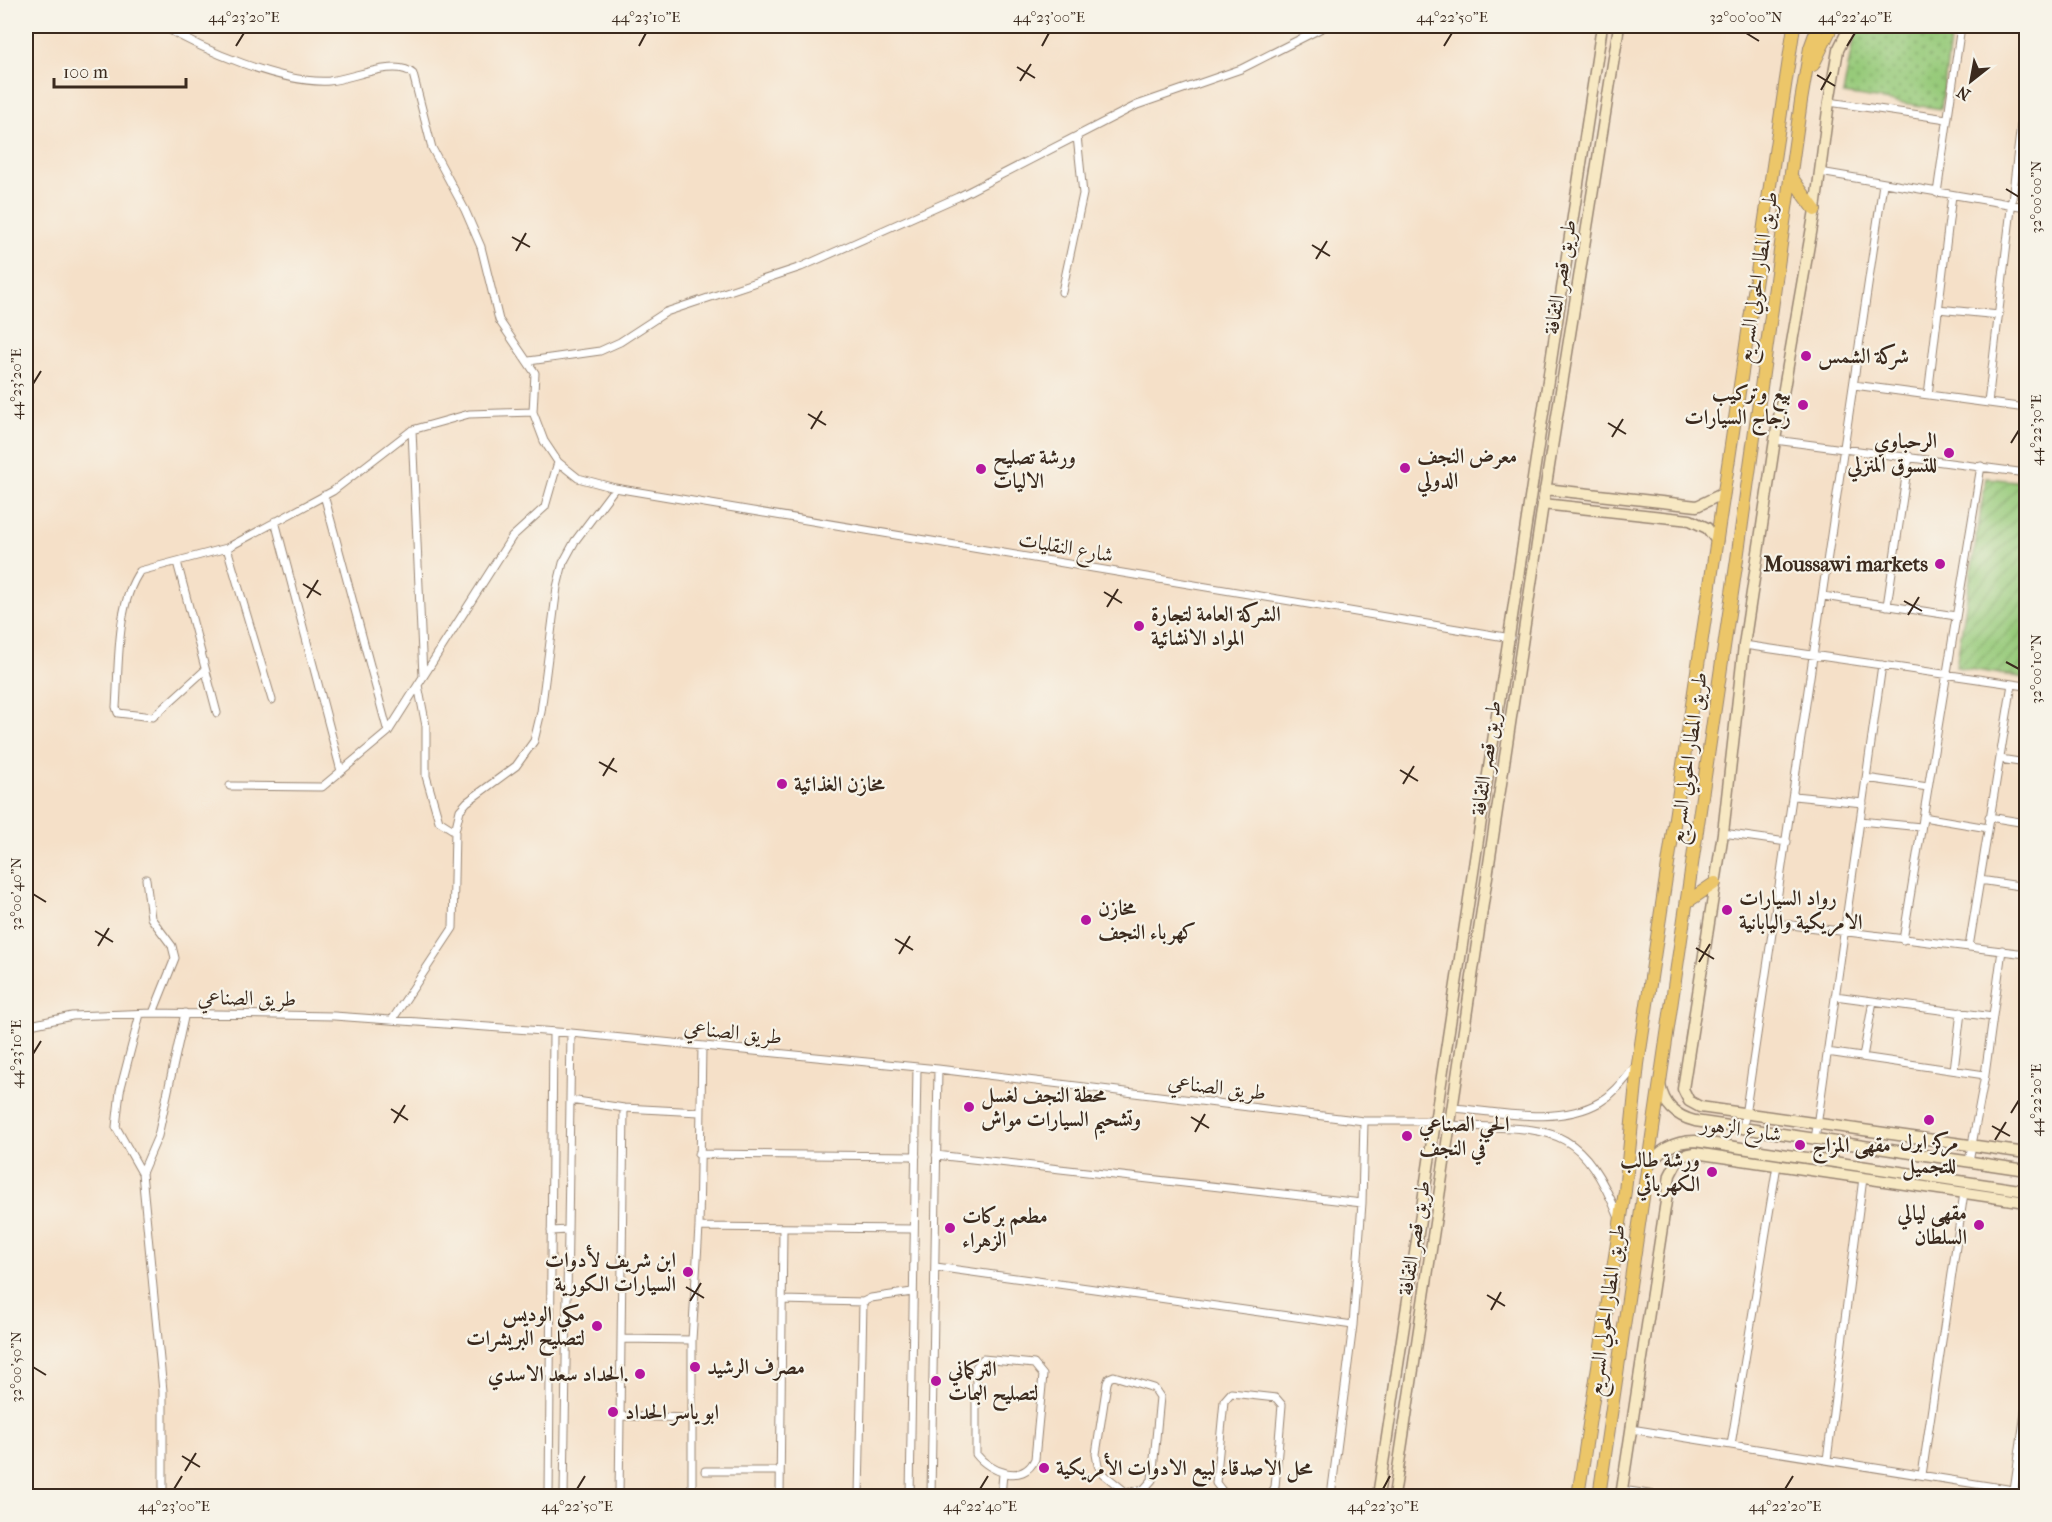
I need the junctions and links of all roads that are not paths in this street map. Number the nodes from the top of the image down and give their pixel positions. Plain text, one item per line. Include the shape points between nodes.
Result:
1 (163, 26) edge
2 (1326, 26) edge
3 (1602, 26) edge
4 (1619, 26) edge
5 (1794, 26) edge
6 (1818, 26) edge
7 (1832, 26) edge
8 (1850, 26) edge
9 (1961, 26) edge
10 (2026, 82) edge
11 (2026, 88) edge
12 (1801, 101) junction
13 (1829, 102) junction
14 (1947, 119) junction
15 (1077, 136) junction
16 (2023, 146) edge
17 (1821, 172) junction
18 (1792, 177) junction
19 (1883, 184) junction
20 (1937, 193) junction
21 (1952, 195) junction
22 (2012, 204) junction
23 (2026, 207) edge
24 (1815, 210) junction
25 (1062, 292) dead end
26 (1938, 309) junction
27 (1999, 315) junction
28 (529, 361) junction
29 (1854, 385) junction
30 (1928, 395) junction
31 (1988, 403) junction
32 (2026, 408) edge
33 (533, 412) junction
34 (412, 430) junction
35 (1775, 440) junction
36 (1844, 447) junction
37 (1909, 456) junction
38 (558, 462) junction
39 (1981, 466) junction
40 (2026, 472) edge
41 (615, 488) junction
42 (1545, 489) junction
43 (1724, 493) junction
44 (324, 495) junction
45 (1543, 504) junction
46 (1697, 506) junction
47 (275, 521) junction
48 (1698, 523) junction
49 (1717, 541) junction
50 (227, 548) junction
51 (1716, 555) junction
52 (1737, 559) junction
53 (177, 562) junction
54 (1823, 596) junction
55 (1708, 600) junction
56 (1887, 606) junction
57 (1730, 608) junction
58 (1956, 616) junction
59 (1511, 638) junction
60 (1744, 645) junction
61 (1814, 656) junction
62 (1882, 665) junction
63 (205, 670) junction
64 (1946, 675) junction
65 (423, 676) junction
66 (2012, 684) junction
67 (418, 685) junction
68 (2026, 686) edge
69 (272, 700) dead end
70 (216, 713) dead end
71 (387, 732) junction
72 (2000, 759) junction
73 (2026, 763) edge
74 (340, 771) junction
75 (1866, 777) junction
76 (230, 786) dead end
77 (1928, 787) junction
78 (1794, 796) junction
79 (1863, 803) junction
80 (1923, 817) junction
81 (1989, 817) junction
82 (1860, 821) junction
83 (2026, 824) edge
84 (1921, 827) junction
85 (1988, 828) junction
86 (455, 831) junction
87 (1723, 833) junction
88 (1787, 842) junction
89 (146, 879) dead end
90 (1980, 880) junction
91 (1715, 883) junction
92 (2026, 887) edge
93 (1687, 902) junction
94 (1775, 923) junction
95 (1844, 931) junction
96 (1903, 940) junction
97 (1969, 947) junction
98 (2002, 950) junction
99 (2026, 954) edge
100 (1458, 981) junction
101 (1473, 982) junction
102 (1835, 996) junction
103 (1873, 1001) junction
104 (1961, 1012) junction
105 (153, 1013) junction
106 (185, 1013) junction
107 (140, 1014) junction
108 (1993, 1017) junction
109 (392, 1020) junction
110 (26, 1026) edge
111 (553, 1033) junction
112 (571, 1033) junction
113 (702, 1046) junction
114 (1827, 1052) junction
115 (1863, 1057) junction
116 (1638, 1064) junction
117 (917, 1067) junction
118 (938, 1069) junction
119 (1954, 1070) junction
120 (1985, 1075) junction
121 (1659, 1085) junction
122 (570, 1100) junction
123 (624, 1108) junction
124 (1454, 1108) junction
125 (699, 1113) junction
126 (1746, 1114) junction
127 (1364, 1121) junction
128 (1436, 1121) junction
129 (1817, 1124) junction
130 (1451, 1125) junction
131 (1743, 1130) junction
132 (1818, 1140) junction
133 (1972, 1145) junction
134 (1864, 1147) junction
135 (1430, 1153) junction
136 (2026, 1153) edge
137 (698, 1154) junction
138 (936, 1155) junction
139 (916, 1156) junction
140 (1447, 1156) junction
141 (1771, 1160) junction
142 (1820, 1160) junction
143 (1969, 1161) junction
144 (1863, 1166) junction
145 (2026, 1170) edge
146 (142, 1173) junction
147 (1644, 1178) junction
148 (1863, 1178) junction
149 (2026, 1191) edge
150 (1964, 1193) junction
151 (2007, 1193) junction
152 (2026, 1202) edge
153 (1362, 1203) junction
154 (1621, 1220) junction
155 (699, 1227) junction
156 (783, 1229) junction
157 (914, 1229) junction
158 (568, 1230) junction
159 (551, 1231) junction
160 (936, 1267) junction
161 (912, 1292) junction
162 (782, 1300) junction
163 (863, 1302) junction
164 (1353, 1325) junction
165 (622, 1338) junction
166 (692, 1340) junction
167 (2026, 1406) edge
168 (620, 1416) junction
169 (693, 1418) junction
170 (1631, 1429) junction
171 (1731, 1445) junction
172 (549, 1449) junction
173 (565, 1450) junction
174 (1827, 1460) junction
175 (705, 1471) dead end
176 (780, 1471) junction
177 (1003, 1473) junction
178 (1922, 1475) junction
179 (2014, 1490) junction
180 (2026, 1492) edge
181 (1622, 1493) edge
182 (1127, 1495) edge
183 (163, 1497) edge
184 (549, 1497) edge
185 (564, 1497) edge
186 (619, 1497) edge
187 (692, 1497) edge
188 (780, 1497) edge
189 (859, 1497) edge
190 (910, 1497) edge
191 (931, 1497) edge
192 (1001, 1497) edge
193 (1226, 1497) edge
194 (1270, 1497) edge
195 (1331, 1497) edge
196 (1378, 1497) edge
197 (1394, 1497) edge
198 (1578, 1497) edge
199 (1599, 1497) edge
200 (1662, 1497) edge

1 - 28 street via 292,78 329,81 398,67 409,70 416,79 432,148 474,228 499,320
2 - 15 street via 1241,69 1137,105
3 - 59 street, طريق قصر الثقافة
4 - 42 street, طريق قصر الثقافة
5 - 43 highway, طريق المطار الحولي السريع
6 - 12 highway, طريق المطار الحولي السريع
7 - 12 highway via 1818,49
8 - 13 street via 1839,50
9 - 14 street
10 - 11 street
11 - 16 street
12 - 18 highway, طريق المطار الحولي السريع
13 - 14 street
13 - 17 street
14 - 20 street
15 - 25 street via 1083,194
15 - 28 street via 958,197 801,267 666,312 610,347 578,356
16 - 22 street
17 - 19 street
17 - 24 street
18 - 24 highway
18 - 52 highway, طريق المطار الحولي السريع
19 - 20 street
19 - 29 street
20 - 21 street
21 - 22 street
21 - 26 street
22 - 23 street
22 - 27 street
24 - 35 street
26 - 27 street
26 - 30 street
27 - 31 street
28 - 33 street via 536,381
29 - 30 street
29 - 36 street
30 - 31 street
31 - 32 street
33 - 34 street via 469,414
33 - 38 street via 544,441
34 - 44 street
34 - 65 street
35 - 36 street
35 - 60 street
36 - 37 street
36 - 54 street
37 - 39 street
37 - 56 street
38 - 41 street, شارع النقليات via 578,478
38 - 65 street via 545,507 512,537
39 - 40 street
39 - 58 street
41 - 59 street, شارع النقليات
41 - 86 street via 574,541 563,563 534,741 516,766 467,802 456,820
42 - 45 street, طريق قصر الثقافة
42 - 46 street
43 - 46 street
43 - 49 highway, طريق المطار الحولي السريع
44 - 47 street
44 - 71 street
45 - 48 street
45 - 101 street, طريق قصر الثقافة
46 - 48 street via 1703,512
47 - 50 street
47 - 74 street
48 - 49 street
49 - 51 highway, طريق المطار الحولي السريع
50 - 53 street
50 - 69 street
51 - 52 highway via 1726,566
51 - 55 highway, طريق المطار الحولي السريع
52 - 57 highway, طريق المطار الحولي السريع
53 - 63 street
53 - 63 street via 140,571 134,579 123,613 118,713 153,717
54 - 56 street
54 - 61 street
55 - 57 highway via 1721,597
55 - 116 highway, طريق المطار الحولي السريع
56 - 58 street
57 - 93 highway, طريق المطار الحولي السريع
58 - 64 street
59 - 100 street, طريق قصر الثقافة
60 - 61 street
60 - 87 street
61 - 62 street
61 - 78 street
62 - 64 street
62 - 75 street
63 - 70 street
64 - 66 street
64 - 77 street
65 - 67 street
66 - 68 street
66 - 72 street
67 - 71 street
67 - 86 street via 426,726 426,776 439,821
71 - 74 street
72 - 73 street
72 - 81 street
74 - 76 street via 322,787
75 - 77 street
75 - 79 street
77 - 80 street
78 - 79 street
78 - 88 street
79 - 82 street
80 - 84 street
80 - 85 street
81 - 83 street
81 - 85 street
82 - 84 street
82 - 95 street
84 - 96 street
85 - 90 street
86 - 109 street via 453,928
87 - 88 street
87 - 91 street
88 - 94 street
89 - 105 street via 151,918 172,945 175,958
90 - 92 street
90 - 97 street
91 - 93 highway
91 - 126 street via 1683,1089 1696,1106
93 - 121 highway, طريق المطار الحولي السريع
94 - 95 street
94 - 126 street
95 - 96 street
95 - 102 street
96 - 97 street
97 - 98 street
98 - 99 street
98 - 108 street
100 - 101 street
100 - 128 street, طريق قصر الثقافة
101 - 124 street, طريق قصر الثقافة
102 - 103 street
102 - 114 street
103 - 104 street
103 - 115 street
104 - 108 street
104 - 119 street
105 - 106 street, طريق الصناعي
105 - 107 street, طريق الصناعي
106 - 109 street, طريق الصناعي
106 - 146 street via 158,1136
107 - 110 street, طريق الصناعي via 72,1016
107 - 146 street via 120,1092 116,1127
108 - 120 street
109 - 111 street, طريق الصناعي
111 - 112 street, طريق الصناعي
111 - 159 street
112 - 113 street, طريق الصناعي
112 - 122 street
113 - 117 street, طريق الصناعي
113 - 125 street
114 - 115 street
114 - 129 street
115 - 119 street
116 - 124 street via 1606,1098 1572,1113
116 - 154 highway, طريق المطار الحولي السريع
117 - 118 street, طريق الصناعي
117 - 139 street
118 - 127 street, طريق الصناعي
118 - 138 street
119 - 120 street
120 - 133 street
121 - 131 street, شارع الزهور via 1668,1106 1680,1116
121 - 147 highway, طريق المطار الحولي السريع
122 - 123 street
122 - 158 street
123 - 125 street
123 - 165 street
124 - 130 street, طريق قصر الثقافة
125 - 137 street
126 - 129 street
126 - 131 street
127 - 128 street, طريق الصناعي
127 - 153 street
128 - 135 street, طريق قصر الثقافة
129 - 132 street
129 - 133 street
130 - 140 street, طريق قصر الثقافة
130 - 154 street via 1540,1130 1563,1136 1593,1168
131 - 132 street, شارع الزهور
132 - 134 street, شارع الزهور
132 - 142 street via 1825,1151
133 - 136 street
133 - 143 street
134 - 143 street, شارع الزهور
134 - 144 street via 1860,1156
135 - 140 street
135 - 196 street, طريق قصر الثقافة
137 - 139 street
137 - 155 street
138 - 153 street
138 - 160 street
139 - 157 street
140 - 197 street, طريق قصر الثقافة
141 - 142 street, شارع الزهور
141 - 147 street, شارع الزهور via 1695,1141 1678,1143 1656,1156
141 - 148 street
141 - 170 street via 1686,1153 1672,1167
141 - 171 street
142 - 144 street, شارع الزهور
143 - 145 street, شارع الزهور
144 - 151 street, شارع الزهور
146 - 183 street via 163,1391
147 - 199 highway, طريق المطار الحولي السريع
148 - 150 street
148 - 174 street
149 - 151 street, شارع الزهور
150 - 151 street
150 - 178 street
151 - 152 street
153 - 164 street
154 - 198 highway, طريق المطار الحولي السريع
155 - 156 street
155 - 166 street
156 - 157 street
156 - 162 street
157 - 161 street
158 - 159 street
158 - 173 street
159 - 172 street
160 - 164 street
160 - 191 street
161 - 163 street
161 - 190 street
162 - 163 street
162 - 176 street
163 - 189 street
164 - 195 street
165 - 166 street
165 - 168 street
166 - 169 street
167 - 179 street
168 - 169 street
168 - 186 street
169 - 187 street
170 - 171 street
170 - 181 street
171 - 174 street
172 - 173 street
172 - 184 street
173 - 185 street
174 - 178 street
175 - 176 street
176 - 188 street
177 - 177 street via 1027,1469 1035,1459 1043,1375 1034,1365 983,1359 976,1367 976,1454 994,1471
177 - 192 street
178 - 179 street
179 - 180 street
181 - 200 street
182 - 182 street via 1144,1489 1152,1480 1160,1397 1154,1388 1114,1376 1107,1383 1096,1454 1102,1473
193 - 194 street via 1216,1483 1224,1401 1231,1393 1276,1398 1282,1405 1275,1487

